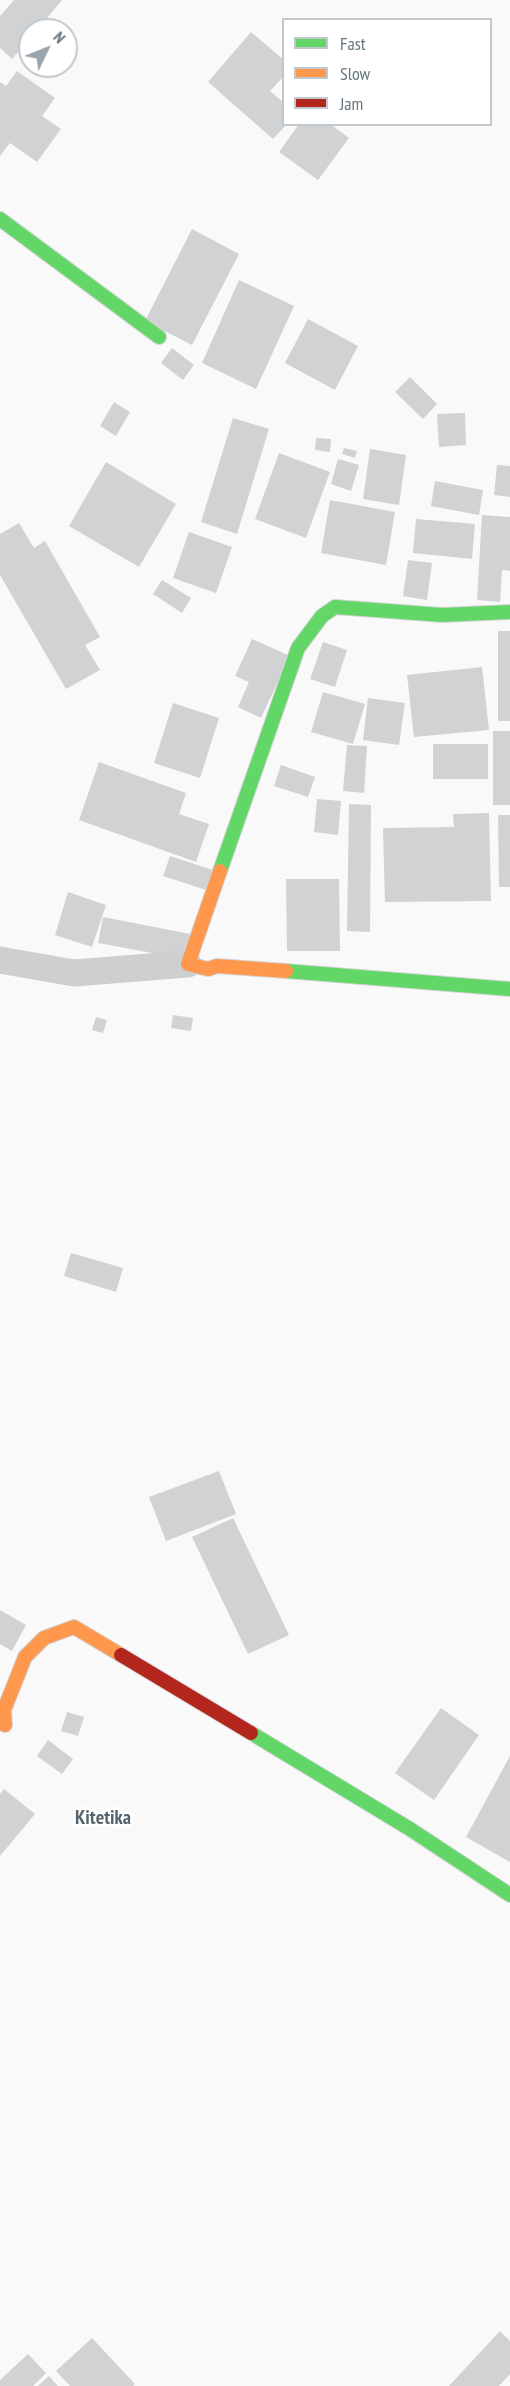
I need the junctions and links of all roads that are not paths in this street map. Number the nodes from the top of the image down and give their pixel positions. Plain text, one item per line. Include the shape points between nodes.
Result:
1 (0, 219) edge
2 (159, 337) dead end
3 (510, 612) edge
4 (0, 960) edge
5 (188, 964) junction
6 (510, 989) edge
7 (5, 1725) dead end
8 (510, 1895) edge

1 - 2 street
3 - 5 street via 442,615 335,607 322,616 298,648
4 - 5 street via 74,973
5 - 6 street via 208,969 217,966
7 - 8 street via 4,1710 25,1657 44,1638 74,1627 410,1829

